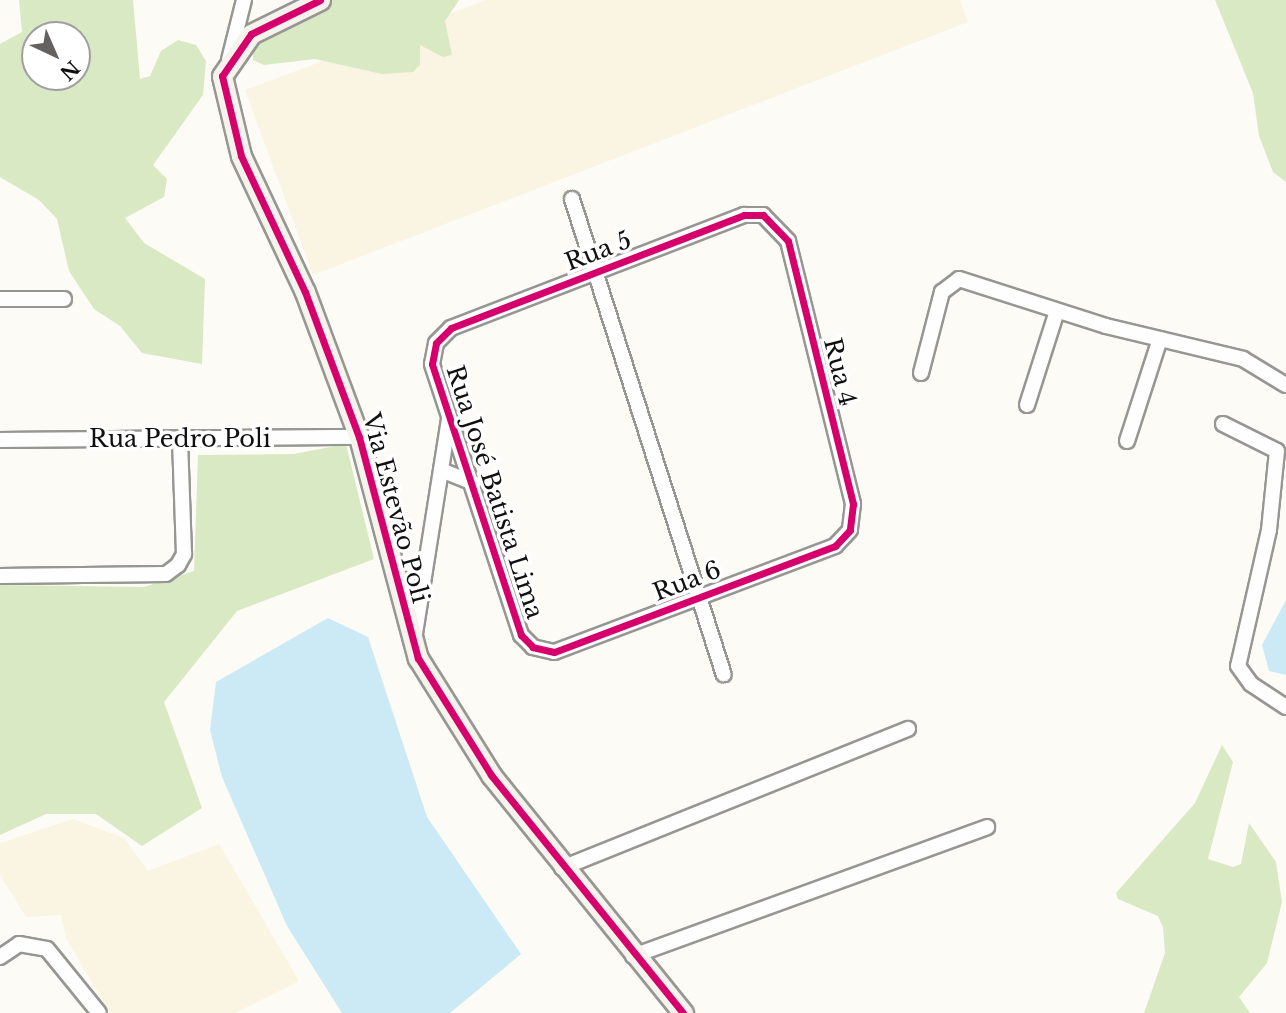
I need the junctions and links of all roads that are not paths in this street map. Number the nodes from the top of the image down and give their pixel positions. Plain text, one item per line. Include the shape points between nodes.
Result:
1 (244, 0) edge
2 (320, 0) edge
3 (228, 61) junction
4 (572, 199) dead end
5 (778, 226) joint
6 (594, 273) junction
7 (0, 299) edge
8 (64, 299) dead end
9 (1057, 311) junction
10 (1160, 339) junction
11 (436, 343) joint
12 (922, 373) dead end
13 (1286, 385) edge
14 (1027, 405) dead end
15 (450, 417) junction
16 (1223, 424) dead end
17 (359, 437) junction
18 (0, 439) edge
19 (180, 441) junction
20 (1127, 441) dead end
21 (1282, 451) edge
22 (441, 470) junction
23 (473, 483) junction
24 (850, 530) joint
25 (0, 576) edge
26 (699, 597) junction
27 (413, 642) junction
28 (533, 647) joint
29 (724, 674) dead end
30 (1286, 707) edge
31 (908, 729) dead end
32 (987, 828) dead end
33 (562, 867) junction
34 (633, 956) junction
35 (0, 957) edge
36 (99, 1013) edge
37 (683, 1013) edge

1 - 3 street
2 - 3 main road via 251,34
3 - 17 main road, Via Estevão Poli via 222,76 241,156 305,292
4 - 6 street
5 - 6 street, Rua 5 via 763,215 744,215
5 - 24 street, Rua 4 via 788,241 853,504
6 - 11 street, Rua 5 via 451,328
6 - 26 street
7 - 8 street
9 - 10 street
9 - 12 street via 954,279 942,292
9 - 14 street
10 - 13 street via 1242,359
10 - 20 street
11 - 15 street, Rua José Batista Lima via 432,364
15 - 22 street
15 - 23 street, Rua José Batista Lima
16 - 21 street
17 - 19 street, Rua Pedro Poli
17 - 27 main road, Via Estevão Poli
18 - 19 street, Rua Pedro Poli
19 - 25 street via 184,554 178,565 166,574
21 - 30 street via 1238,666 1251,684
22 - 23 street
22 - 27 street
23 - 28 street, Rua José Batista Lima via 521,635
24 - 26 street, Rua 6 via 835,546
26 - 28 street, Rua 6 via 554,652
26 - 29 street
27 - 33 main road, Via Estevão Poli via 447,711
31 - 33 street
32 - 34 street
33 - 34 main road, Via Estevão Poli
34 - 37 main road, Via Estevão Poli
35 - 36 street via 19,944 47,950

